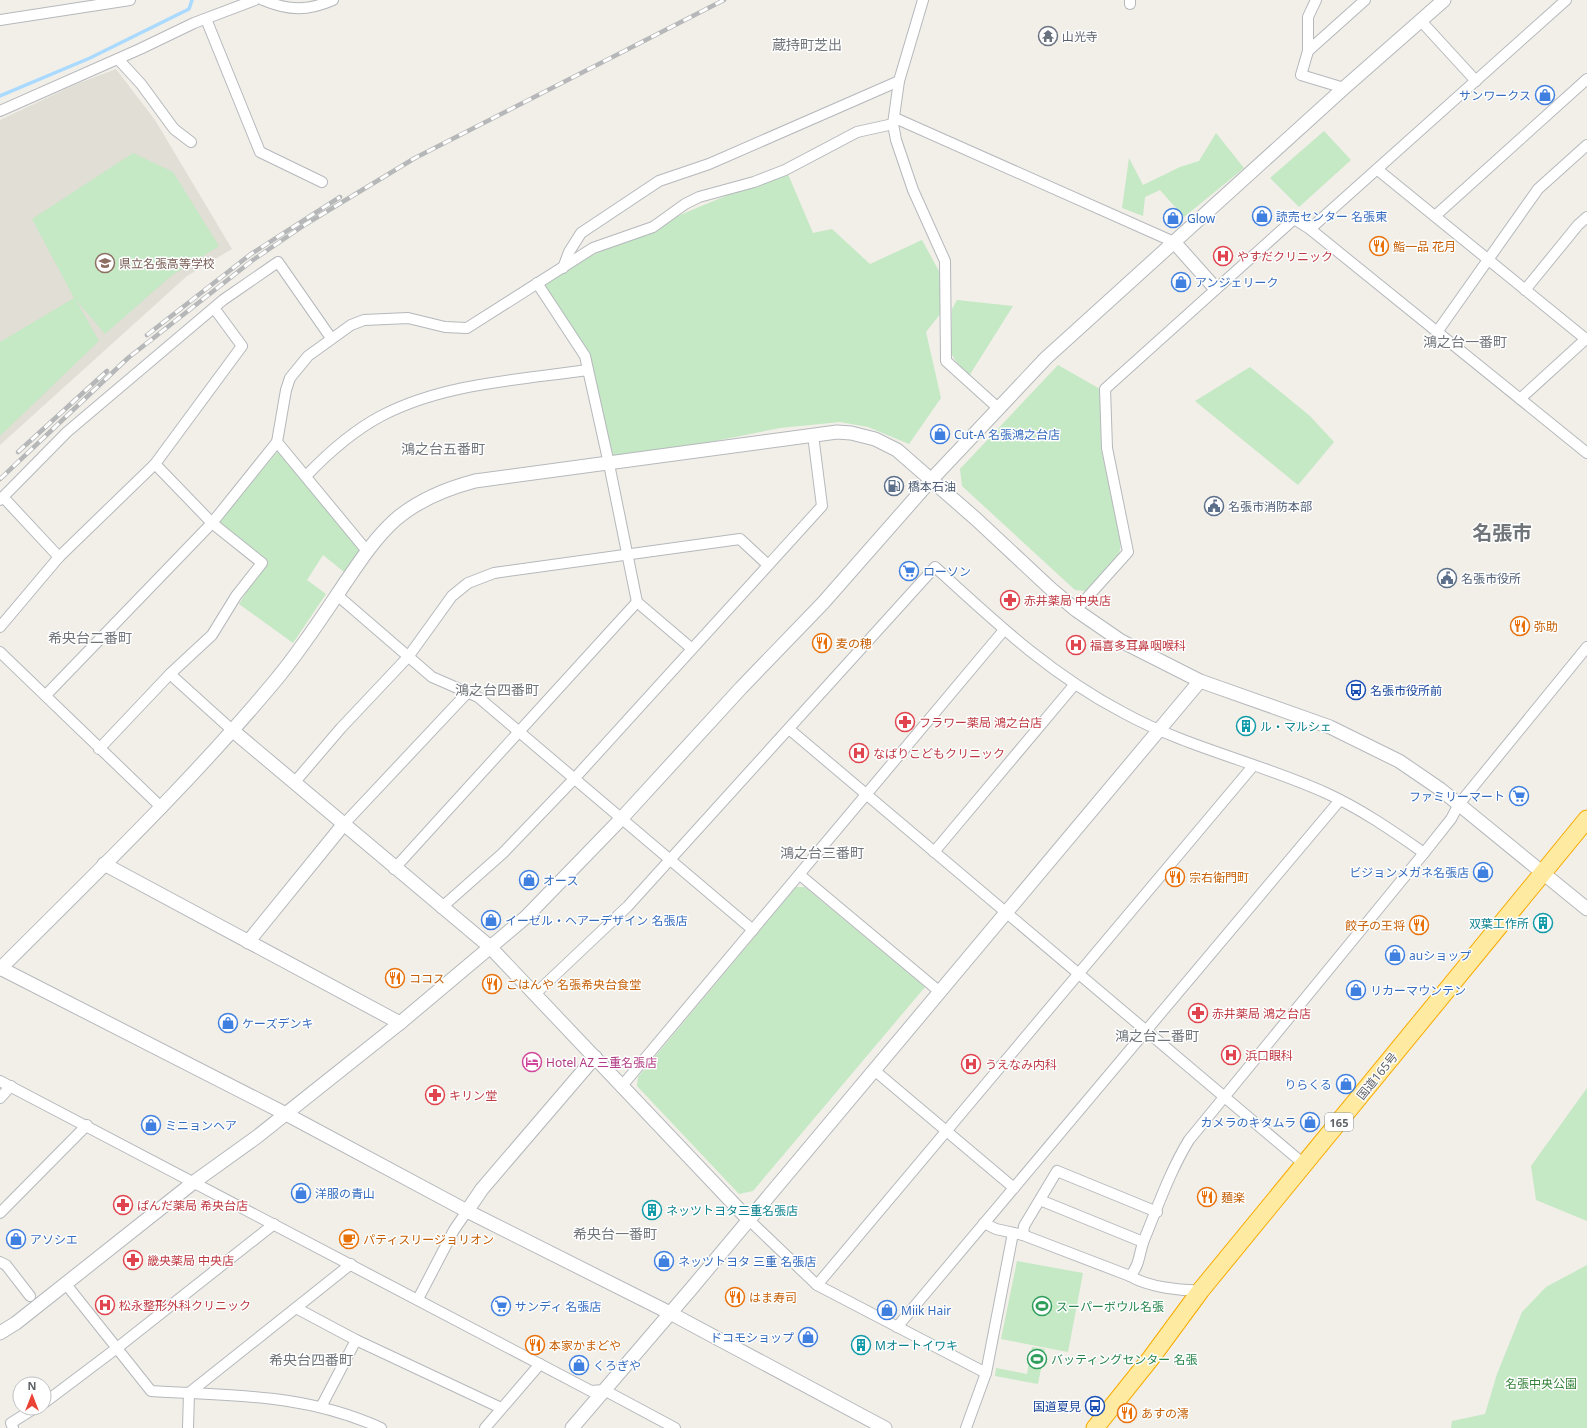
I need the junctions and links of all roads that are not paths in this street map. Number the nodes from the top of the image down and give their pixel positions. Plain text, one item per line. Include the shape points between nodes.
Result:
1 (130, 0) edge
2 (255, 0) edge
3 (263, 0) edge
4 (333, 0) edge
5 (923, 0) edge
6 (1316, 0) edge
7 (1365, 0) edge
8 (1444, 0) edge
9 (1566, 0) edge
10 (206, 19) junction
11 (0, 20) edge
12 (1421, 21) junction
13 (1308, 52) junction
14 (118, 59) junction
15 (1587, 79) edge
16 (899, 81) junction
17 (1476, 81) junction
18 (1344, 88) junction
19 (0, 112) edge
20 (894, 121) junction
21 (191, 142) dead end
22 (1587, 145) edge
23 (1378, 170) junction
24 (322, 182) dead end
25 (1435, 216) junction
26 (1587, 217) edge
27 (1310, 229) junction
28 (1174, 242) junction
29 (1489, 260) junction
30 (563, 268) junction
31 (538, 283) junction
32 (1216, 288) junction
33 (1525, 290) junction
34 (214, 308) junction
35 (1437, 332) junction
36 (331, 338) junction
37 (1587, 339) edge
38 (588, 370) junction
39 (1520, 399) junction
40 (998, 408) junction
41 (813, 435) junction
42 (277, 442) junction
43 (1587, 454) edge
44 (155, 464) junction
45 (609, 464) junction
46 (306, 476) junction
47 (931, 480) junction
48 (1, 499) edge
49 (212, 523) junction
50 (367, 551) junction
51 (628, 555) junction
52 (59, 557) junction
53 (768, 565) junction
54 (337, 596) junction
55 (637, 602) junction
56 (1076, 610) junction
57 (0, 627) edge
58 (1004, 630) junction
59 (1587, 647) edge
60 (691, 648) junction
61 (0, 652) edge
62 (408, 657) junction
63 (170, 674) junction
64 (1200, 681) junction
65 (1075, 684) junction
66 (468, 692) junction
67 (46, 695) junction
68 (789, 729) junction
69 (232, 730) junction
70 (1159, 730) junction
71 (518, 732) junction
72 (99, 749) junction
73 (1253, 766) junction
74 (574, 779) junction
75 (294, 783) junction
76 (866, 795) junction
77 (1340, 800) junction
78 (1459, 804) junction
79 (162, 808) junction
80 (621, 819) junction
81 (1587, 819) edge
82 (343, 825) junction
83 (934, 852) junction
84 (1424, 853) junction
85 (669, 859) junction
86 (104, 864) junction
87 (394, 868) junction
88 (1542, 872) junction
89 (800, 875) junction
90 (441, 908) junction
91 (1587, 909) edge
92 (1006, 912) junction
93 (753, 930) junction
94 (248, 942) junction
95 (489, 946) junction
96 (0, 968) edge
97 (1078, 973) junction
98 (940, 992) junction
99 (535, 994) junction
100 (400, 1023) junction
101 (1146, 1031) junction
102 (595, 1057) junction
103 (874, 1070) junction
104 (0, 1081) edge
105 (11, 1086) junction
106 (621, 1087) junction
107 (1225, 1097) junction
108 (0, 1098) edge
109 (286, 1114) junction
110 (87, 1125) junction
111 (946, 1131) junction
112 (1305, 1165) junction
113 (194, 1182) junction
114 (1014, 1188) junction
115 (1040, 1200) junction
116 (467, 1211) junction
117 (1157, 1212) junction
118 (0, 1213) edge
119 (748, 1219) junction
120 (984, 1223) junction
121 (274, 1224) junction
122 (1018, 1234) junction
123 (1143, 1242) junction
124 (0, 1262) edge
125 (351, 1264) junction
126 (1130, 1276) junction
127 (65, 1283) junction
128 (817, 1285) junction
129 (1201, 1290) junction
130 (30, 1296) dead end
131 (418, 1299) junction
132 (296, 1308) junction
133 (670, 1313) junction
134 (897, 1327) junction
135 (0, 1333) edge
136 (356, 1340) junction
137 (117, 1348) junction
138 (540, 1364) junction
139 (986, 1373) junction
140 (604, 1390) junction
141 (189, 1393) junction
142 (52, 1397) edge
143 (321, 1407) junction
144 (501, 1408) junction
145 (22, 1416) edge
146 (13, 1428) edge
147 (188, 1428) edge
148 (381, 1428) edge
149 (485, 1428) edge
150 (572, 1428) edge
151 (675, 1428) edge
152 (885, 1428) edge
153 (966, 1428) edge
154 (1095, 1428) edge

1 - 11 street
2 - 10 street
3 - 4 street via 281,7 308,8
5 - 16 street
6 - 13 street via 1308,17
7 - 13 street
8 - 12 street
9 - 17 street
10 - 14 street
10 - 24 street via 260,152
12 - 17 street
12 - 18 street
13 - 18 street via 1301,75
14 - 19 street
14 - 21 street via 141,84 174,129
15 - 25 street
16 - 20 street
16 - 30 street via 709,164 659,181 581,233
17 - 23 street
18 - 28 street
20 - 28 street
20 - 30 street via 857,132 785,170 754,182 699,197 653,227 593,248
20 - 40 street via 896,140 913,190 945,261 946,361
22 - 29 street via 1538,189
23 - 25 street
23 - 27 street
25 - 29 street
26 - 33 street
27 - 32 street via 1294,219
27 - 35 street
28 - 32 street
28 - 40 street via 1046,358
29 - 33 street
29 - 35 street
30 - 31 street
31 - 36 street via 466,328 445,327 415,319 364,320 351,324
31 - 38 street via 585,356
32 - 56 street via 1105,388 1107,448 1128,552
33 - 37 street
34 - 36 street via 278,262
34 - 44 street via 242,346
34 - 48 street via 68,432
35 - 39 street
36 - 42 street via 308,356 290,378
37 - 39 street
38 - 45 street
38 - 46 street via 463,388 416,401 361,428 329,453
39 - 43 street
40 - 47 street
41 - 45 street
41 - 47 street via 851,433 875,439 898,450
41 - 53 street via 822,506
42 - 46 street
42 - 49 street
44 - 49 street
44 - 52 street
45 - 50 street via 487,479 441,491 404,513
45 - 51 street
46 - 50 street
47 - 56 street
47 - 80 street via 823,603
48 - 52 street
49 - 63 street via 262,563 236,596 212,634
49 - 67 street
50 - 54 street
51 - 53 street via 740,539
51 - 55 street
51 - 62 street via 494,573 476,579 460,588 445,603
52 - 57 street
53 - 60 street
54 - 62 street
54 - 69 street via 288,665
55 - 60 street
55 - 71 street
56 - 64 street via 1121,641
58 - 65 street via 1042,662
58 - 68 street via 935,567
58 - 76 street
59 - 78 street
60 - 74 street
61 - 67 street
62 - 66 street via 432,677
62 - 75 street via 341,728
63 - 69 street
63 - 72 street
64 - 70 street
64 - 78 street via 1302,716 1372,747 1399,761
65 - 70 street via 1123,713
65 - 83 street
66 - 71 street via 478,697
66 - 82 street
67 - 72 street
68 - 76 street
68 - 85 street
69 - 75 street
69 - 79 street
70 - 73 street
70 - 92 street
71 - 74 street
71 - 87 street
72 - 79 street
73 - 77 street
73 - 97 street
74 - 80 street
74 - 90 street via 503,853
75 - 82 street
76 - 83 street
76 - 89 street
77 - 84 street via 1383,824
77 - 101 street
78 - 84 street via 1451,819
78 - 88 street
79 - 86 street
80 - 85 street
80 - 95 street via 526,917
81 - 88 highway, 国道165号 / 165
82 - 87 street
82 - 94 street
83 - 92 street
84 - 107 street
85 - 93 street
85 - 99 street via 628,906
86 - 94 street
86 - 96 street
87 - 90 street
88 - 91 street
88 - 112 highway, 国道165号 / 165
89 - 93 street
89 - 98 street
90 - 95 street
92 - 97 street
92 - 98 street
93 - 106 street
94 - 100 street
95 - 99 street
95 - 100 street
96 - 109 street
97 - 101 street
97 - 111 street
98 - 103 street
99 - 102 street
100 - 109 street
101 - 107 street
101 - 114 street
102 - 106 street
102 - 116 street via 482,1189
103 - 111 street
103 - 119 street
104 - 105 street
105 - 108 street
105 - 110 street
106 - 119 street
107 - 112 street
107 - 117 street via 1179,1156 1169,1174
109 - 113 street
109 - 116 street
110 - 113 street
110 - 118 street
111 - 114 street
111 - 128 street
112 - 129 highway, 国道165号 / 165
113 - 121 street
113 - 127 street
114 - 120 street
115 - 117 street via 1057,1171
115 - 122 street
115 - 123 street
116 - 131 street via 454,1230
116 - 133 street
117 - 123 street
119 - 128 street
119 - 133 street
120 - 122 street via 996,1229
120 - 134 street
121 - 125 street
121 - 137 street
122 - 126 street
122 - 139 street
123 - 126 street via 1137,1268
124 - 130 street via 6,1265
125 - 131 street
125 - 132 street
126 - 129 street via 1140,1282
127 - 135 street
127 - 137 street
128 - 134 street
129 - 154 highway, 国道165号 / 165
131 - 138 street
132 - 136 street
132 - 141 street
133 - 140 street
133 - 152 street
134 - 139 street
136 - 143 street
136 - 144 street
137 - 141 street via 151,1391
137 - 142 street
138 - 140 street via 591,1391
138 - 144 street
139 - 153 street
140 - 150 street
140 - 151 street
141 - 143 street via 237,1394
141 - 147 street
143 - 148 street
144 - 149 street
145 - 146 street via 11,1423

